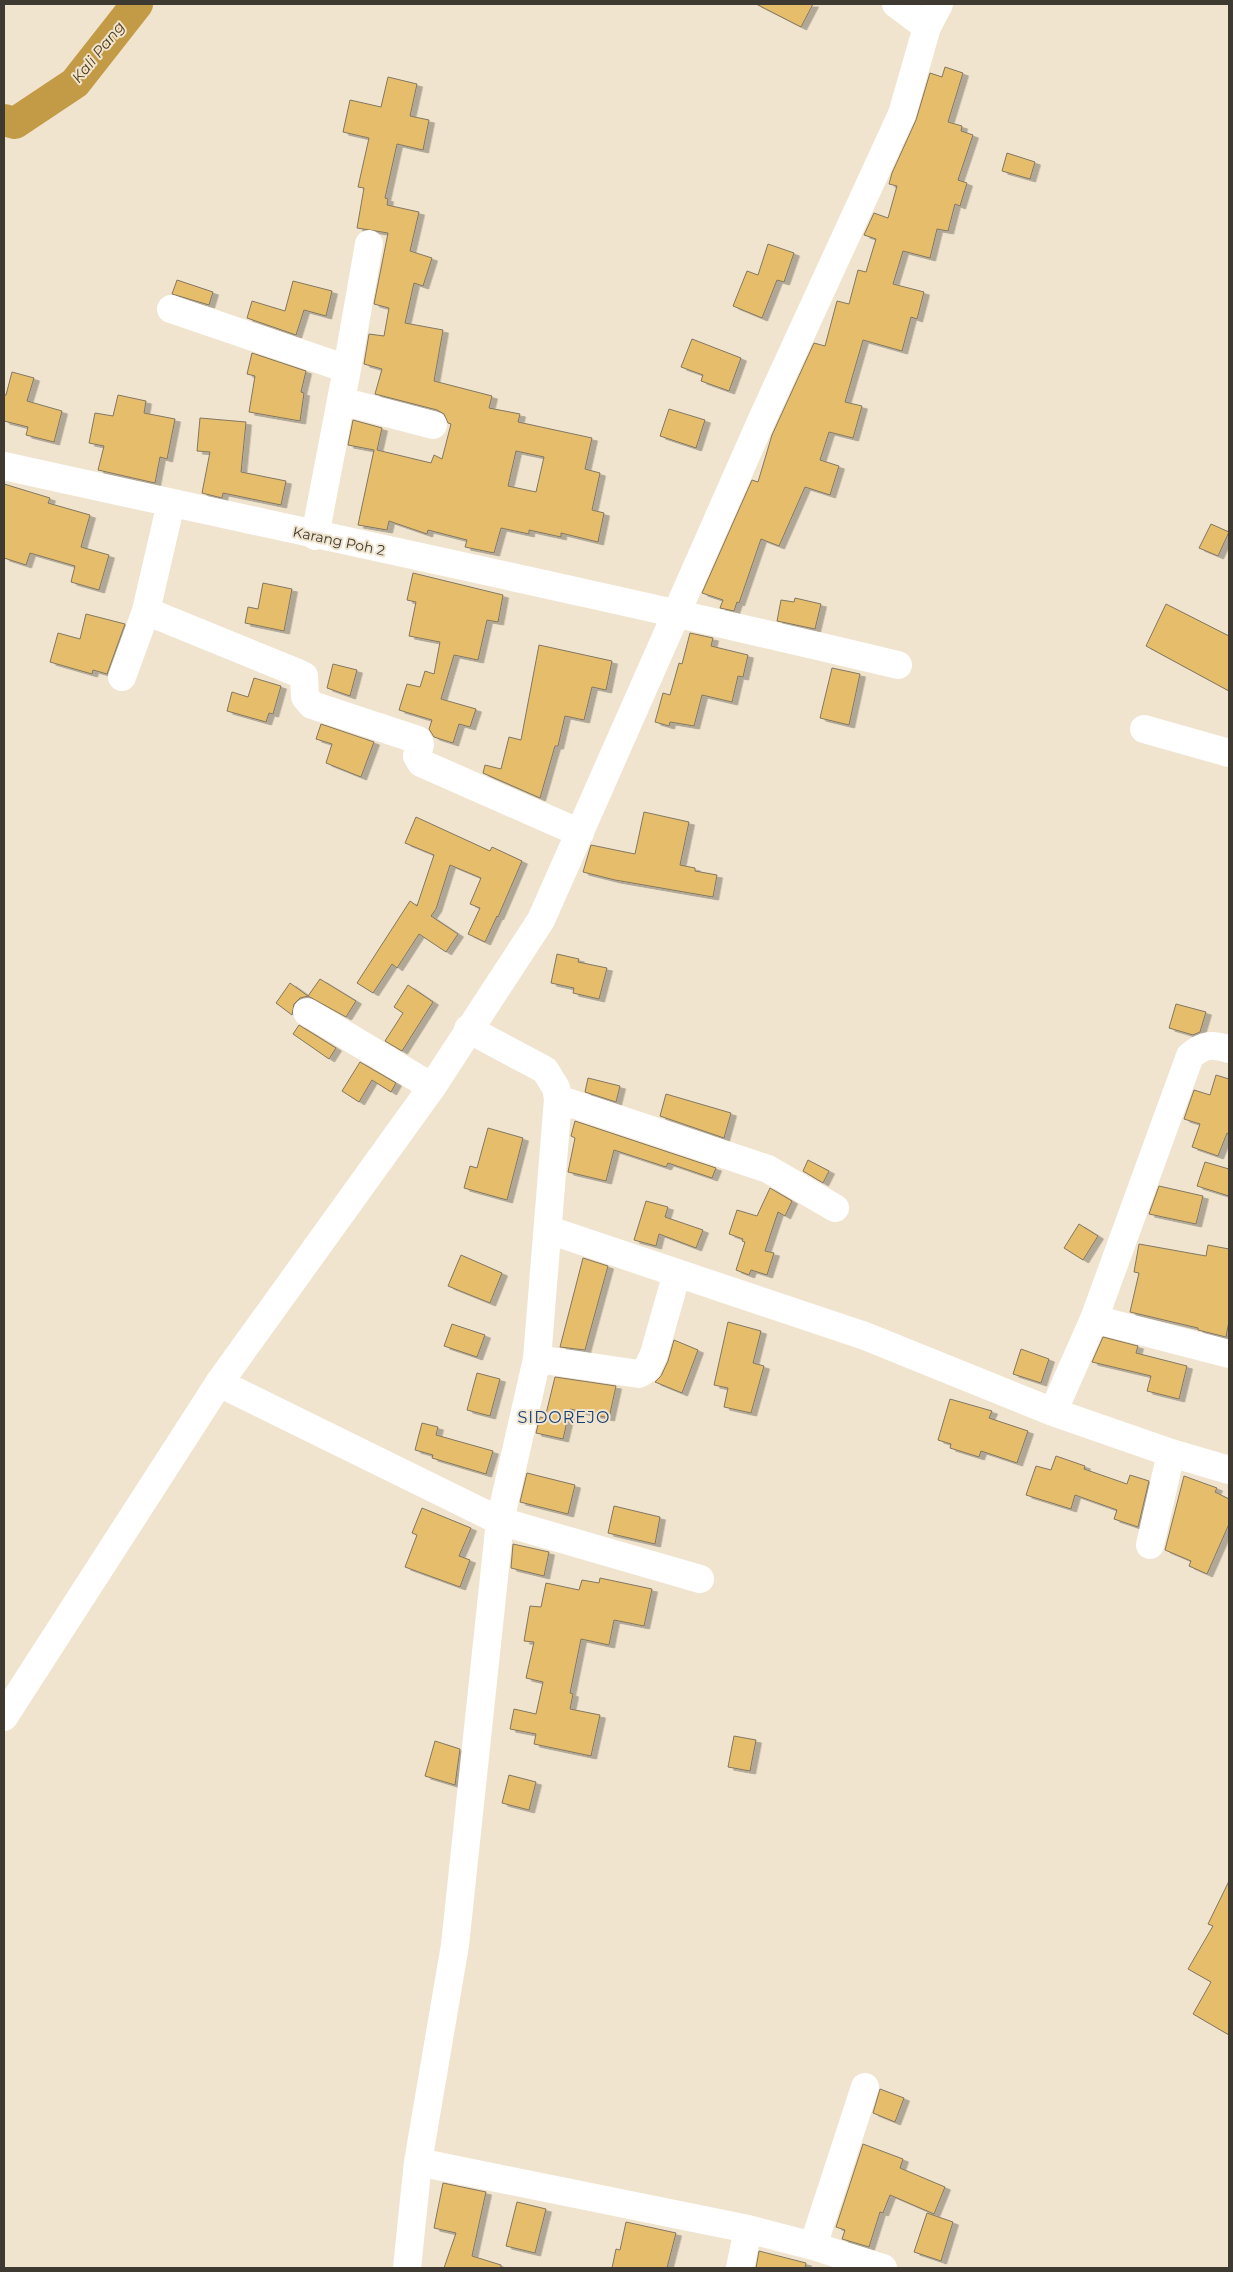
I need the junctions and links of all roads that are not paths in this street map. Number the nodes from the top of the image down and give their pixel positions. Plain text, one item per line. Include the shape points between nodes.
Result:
1 (896, 4) edge
2 (933, 15) edge
3 (369, 244) dead end
4 (171, 309) dead end
5 (347, 369) junction
6 (341, 401) junction
7 (434, 425) dead end
8 (4, 466) edge
9 (171, 503) junction
10 (315, 536) junction
11 (146, 611) junction
12 (676, 612) junction
13 (898, 665) dead end
14 (122, 677) dead end
15 (1144, 729) dead end
16 (1226, 745) edge
17 (580, 833) junction
18 (307, 1012) dead end
19 (468, 1029) junction
20 (1229, 1049) edge
21 (432, 1087) junction
22 (558, 1099) junction
23 (835, 1208) dead end
24 (549, 1230) junction
25 (677, 1273) junction
26 (1094, 1319) junction
27 (1229, 1354) edge
28 (537, 1359) junction
29 (219, 1383) junction
30 (1053, 1412) junction
31 (1171, 1452) junction
32 (1229, 1470) edge
33 (500, 1521) junction
34 (1150, 1545) dead end
35 (700, 1579) dead end
36 (4, 1716) edge
37 (865, 2088) dead end
38 (418, 2162) junction
39 (748, 2229) junction
40 (813, 2246) junction
41 (407, 2268) edge
42 (740, 2268) edge
43 (883, 2268) edge

1 - 2 street
2 - 12 street via 902,114
3 - 5 street
4 - 5 street
5 - 6 street
6 - 7 street
6 - 10 street
8 - 9 street, Karang Poh 2
9 - 10 street, Karang Poh 2
9 - 11 street
10 - 12 street, Karang Poh 2
11 - 14 street
11 - 17 street via 304,676 305,697 312,705 418,740 417,756 421,763
12 - 13 street, Karang Poh 2
12 - 17 street
15 - 16 street
17 - 19 street via 541,920
18 - 21 street
19 - 21 street
19 - 22 street via 545,1070 556,1088
20 - 26 street via 1215,1045 1200,1048 1190,1056
21 - 29 street
22 - 23 street via 768,1169
22 - 24 street
24 - 25 street
24 - 28 street
25 - 28 street via 654,1354 647,1369 639,1374
25 - 30 street via 865,1336
26 - 27 street
26 - 30 street
28 - 33 street
29 - 33 street
29 - 36 street
30 - 31 street
31 - 32 street
31 - 34 street
33 - 35 street
33 - 38 street via 455,1944
37 - 40 street
38 - 39 street
38 - 41 street
39 - 40 street
39 - 42 street
40 - 43 street

